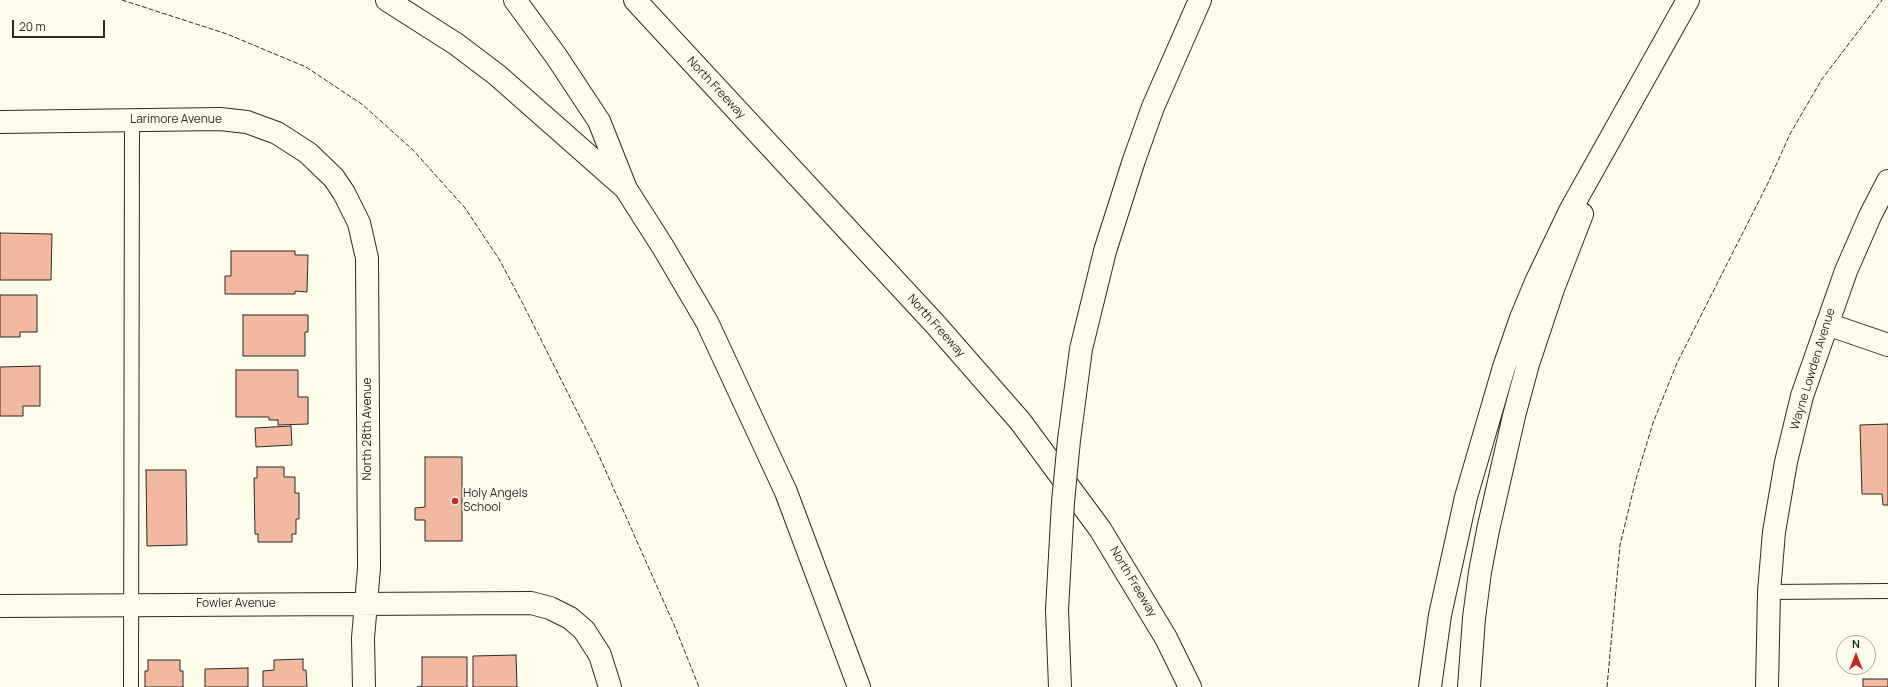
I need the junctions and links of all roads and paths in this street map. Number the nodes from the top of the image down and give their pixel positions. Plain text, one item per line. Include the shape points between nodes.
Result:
1 (387, 0) edge
2 (515, 0) edge
3 (635, 0) edge
4 (1200, 0) edge
5 (1688, 0) edge
6 (132, 120) junction
7 (0, 122) edge
8 (1609, 143) junction
9 (334, 178) joint
10 (1888, 181) edge
11 (626, 189) junction
12 (1827, 324) junction
13 (1888, 345) edge
14 (1888, 591) edge
15 (1769, 592) junction
16 (366, 603) junction
17 (131, 605) junction
18 (0, 606) edge
19 (131, 687) edge
20 (364, 687) edge
21 (610, 687) edge
22 (859, 687) edge
23 (1060, 687) edge
24 (1190, 687) edge
25 (1430, 687) edge
26 (1469, 687) edge
27 (1767, 687) edge

1 - 11 main road via 456,44 497,75
2 - 11 main road via 599,121
3 - 24 main road, North Freeway via 936,325 1020,421 1100,530 1166,638
4 - 23 main road, bridge via 1153,107 1134,160 1106,251 1081,349 1064,487 1057,610
5 - 8 main road via 1647,70
6 - 7 main road, Larimore Avenue
6 - 9 main road, Larimore Avenue via 220,119 247,122 277,133 308,153
6 - 17 lane
8 - 25 main road via 1555,240 1524,311 1504,367 1466,497 1440,615
8 - 26 main road via 1553,289 1514,416 1480,572
9 - 16 main road, North 28th Avenue via 359,223 367,258
10 - 12 main road, Wayne Lowden Avenue via 1846,271
11 - 22 main road via 664,247 720,350 786,492
12 - 13 main road
12 - 15 main road, Wayne Lowden Avenue via 1802,396 1786,462 1774,532
14 - 15 lane
15 - 27 main road, Wayne Lowden Avenue
16 - 17 main road, Fowler Avenue
16 - 20 main road, North 28th Avenue
16 - 21 main road, Fowler Avenue via 531,603 550,608 570,618 584,630 600,655
17 - 18 main road, Fowler Avenue
17 - 19 lane

